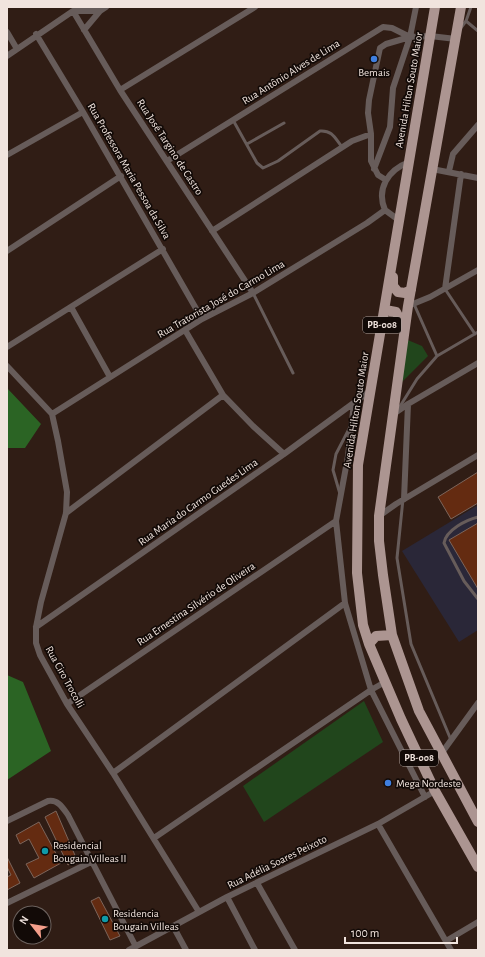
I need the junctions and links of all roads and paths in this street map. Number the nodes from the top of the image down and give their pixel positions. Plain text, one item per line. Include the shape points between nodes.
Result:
1 (256, 7) edge
2 (416, 7) edge
3 (435, 7) edge
4 (461, 7) edge
5 (471, 7) edge
6 (103, 8) edge
7 (73, 10) junction
8 (466, 21) junction
9 (84, 30) junction
10 (478, 30) edge
11 (7, 32) edge
12 (36, 34) junction
13 (456, 34) junction
14 (430, 36) junction
15 (410, 37) junction
16 (17, 49) junction
17 (7, 56) edge
18 (120, 90) junction
19 (83, 112) junction
20 (233, 120) junction
21 (284, 123) dead end
22 (478, 125) edge
23 (371, 134) junction
24 (247, 144) junction
25 (342, 147) junction
26 (7, 155) edge
27 (167, 161) junction
28 (409, 162) junction
29 (374, 169) junction
30 (432, 169) junction
31 (449, 171) junction
32 (461, 174) junction
33 (121, 176) junction
34 (478, 178) edge
35 (386, 180) junction
36 (385, 210) junction
37 (400, 221) junction
38 (212, 231) junction
39 (163, 249) junction
40 (7, 251) edge
41 (392, 270) junction
42 (478, 270) edge
43 (445, 289) junction
44 (410, 290) junction
45 (253, 293) junction
46 (411, 304) junction
47 (71, 307) junction
48 (384, 310) junction
49 (202, 319) junction
50 (404, 327) junction
51 (185, 330) junction
52 (476, 333) edge
53 (7, 347) edge
54 (437, 356) junction
55 (478, 363) edge
56 (7, 366) edge
57 (293, 373) dead end
58 (110, 377) junction
59 (370, 391) junction
60 (223, 395) junction
61 (354, 403) junction
62 (408, 404) junction
63 (395, 413) junction
64 (52, 414) junction
65 (352, 422) junction
66 (284, 454) junction
67 (478, 455) edge
68 (341, 497) junction
69 (404, 499) junction
70 (66, 513) junction
71 (379, 516) junction
72 (478, 516) edge
73 (336, 520) junction
74 (478, 599) edge
75 (345, 602) junction
76 (36, 627) junction
77 (392, 635) junction
78 (369, 644) junction
79 (385, 682) junction
80 (371, 690) junction
81 (478, 703) edge
82 (67, 704) junction
83 (451, 740) junction
84 (441, 754) junction
85 (114, 773) junction
86 (435, 791) junction
87 (425, 797) junction
88 (7, 821) edge
89 (478, 822) edge
90 (378, 824) junction
91 (154, 838) junction
92 (91, 862) junction
93 (478, 867) edge
94 (257, 883) junction
95 (227, 897) junction
96 (7, 903) edge
97 (199, 912) junction
98 (478, 922) edge
99 (173, 926) junction
100 (446, 941) junction
101 (135, 945) junction
102 (129, 950) edge
103 (186, 950) edge
104 (255, 950) edge
105 (295, 950) edge
106 (451, 950) edge

1 - 18 street
2 - 15 street
3 - 14 main road, Avenida Hilton Souto Maior / PB-008
4 - 13 main road, PB-008
5 - 8 lane
6 - 7 street
6 - 9 street
7 - 9 street, Rua José Targino de Castro
7 - 12 street
8 - 10 lane
8 - 13 lane
9 - 18 street, Rua José Targino de Castro
11 - 16 street
12 - 16 street
12 - 19 street, Rua Professora Maria Pessoa da Silva
13 - 14 street, Rua Antônio Alves de Lima
13 - 30 main road, PB-008
14 - 15 street, Rua Antônio Alves de Lima
14 - 28 main road, Avenida Hilton Souto Maior / PB-008
15 - 20 street, Rua Antônio Alves de Lima via 392,28 383,27
15 - 23 street via 386,44 378,52 368,106
15 - 29 street via 394,88 390,127
16 - 17 street
18 - 27 street, Rua José Targino de Castro
19 - 26 street
19 - 33 street, Rua Professora Maria Pessoa da Silva
20 - 24 lane
20 - 27 street, Rua Antônio Alves de Lima
21 - 24 lane
22 - 31 street via 453,154
23 - 25 street
23 - 29 street via 371,161
24 - 25 lane via 262,168 278,161 320,131 327,130 332,133
25 - 38 street
27 - 38 street, Rua José Targino de Castro
28 - 35 street via 393,171
28 - 37 main road, Avenida Hilton Souto Maior / PB-008
29 - 35 street
30 - 31 street
30 - 44 main road, PB-008
31 - 32 street
32 - 34 street
32 - 43 street
33 - 39 street, Rua Professora Maria Pessoa da Silva
33 - 40 street
35 - 36 street via 381,200
36 - 37 street
36 - 45 street, Rua Tratorista José do Carmo Lima
37 - 41 main road, Avenida Hilton Souto Maior / PB-008
38 - 45 street, Rua José Targino de Castro
39 - 47 street
39 - 49 street, Rua Professora Maria Pessoa da Silva
41 - 44 main road via 395,290 402,293
41 - 48 main road, Avenida Hilton Souto Maior / PB-008
42 - 43 street
43 - 46 street
43 - 52 lane
44 - 46 main road, PB-008
45 - 49 street, Rua Tratorista José do Carmo Lima
45 - 57 lane
46 - 50 main road, PB-008
46 - 54 lane
47 - 53 street
47 - 58 street
48 - 50 main road via 396,312
48 - 59 main road, Avenida Hilton Souto Maior / PB-008
49 - 51 street, Rua Tratorista José do Carmo Lima
50 - 63 main road, PB-008
51 - 58 street, Rua Tratorista José do Carmo Lima
51 - 60 street
52 - 54 lane
54 - 63 lane via 417,379
55 - 62 street
56 - 64 street
58 - 64 street, Rua Tratorista José do Carmo Lima
59 - 61 street, Rua Maria do Carmo Guedes Lima
59 - 78 main road, Avenida Hilton Souto Maior / PB-008 via 358,465 357,525 357,573 363,626
60 - 66 street
60 - 70 street
61 - 65 street, Avenida Hilton Souto Maior
61 - 66 street, Rua Maria do Carmo Guedes Lima
62 - 63 street
62 - 69 street
63 - 71 main road, PB-008
64 - 70 street, Rua Ciro Trocolli via 67,492
65 - 68 street, Avenida Hilton Souto Maior
65 - 68 lane via 336,454 333,470
66 - 76 street, Rua Maria do Carmo Guedes Lima
67 - 69 street
68 - 73 street, Avenida Hilton Souto Maior
69 - 71 street
69 - 83 lane via 397,558 411,644
70 - 76 street, Rua Ciro Trocolli
71 - 77 main road, PB-008 via 379,541
72 - 74 lane via 450,532 444,543 464,581
73 - 75 street, Avenida Hilton Souto Maior
73 - 82 street, Rua Ernestina Silvério de Oliveira
75 - 80 street, Avenida Hilton Souto Maior
75 - 85 street
76 - 82 street, Rua Ciro Trocolli via 36,643 40,655
77 - 78 main road via 376,636
77 - 84 main road, PB-008 via 419,711
78 - 79 main road, Avenida Hilton Souto Maior / PB-008
79 - 80 street
79 - 86 main road, Avenida Hilton Souto Maior / PB-008
80 - 87 street, Avenida Hilton Souto Maior
80 - 91 street
81 - 83 street
82 - 85 street, Rua Ciro Trocolli
83 - 84 street
84 - 89 main road, PB-008
85 - 91 street, Rua Ciro Trocolli
86 - 87 street, Rua Adélia Soares Peixoto
86 - 93 main road, Avenida Hilton Souto Maior / PB-008
87 - 90 street, Rua Adélia Soares Peixoto
88 - 92 street via 52,800 60,804 68,815
90 - 94 street, Rua Adélia Soares Peixoto
90 - 100 street
91 - 97 street, Rua Ciro Trocolli
92 - 96 street
92 - 101 street
94 - 95 street, Rua Adélia Soares Peixoto
94 - 105 street
95 - 97 street, Rua Adélia Soares Peixoto
95 - 104 street
97 - 99 street, Rua Adélia Soares Peixoto
98 - 100 street
99 - 101 street, Rua Adélia Soares Peixoto
99 - 103 street
100 - 106 street
101 - 102 street, Rua Adélia Soares Peixoto

